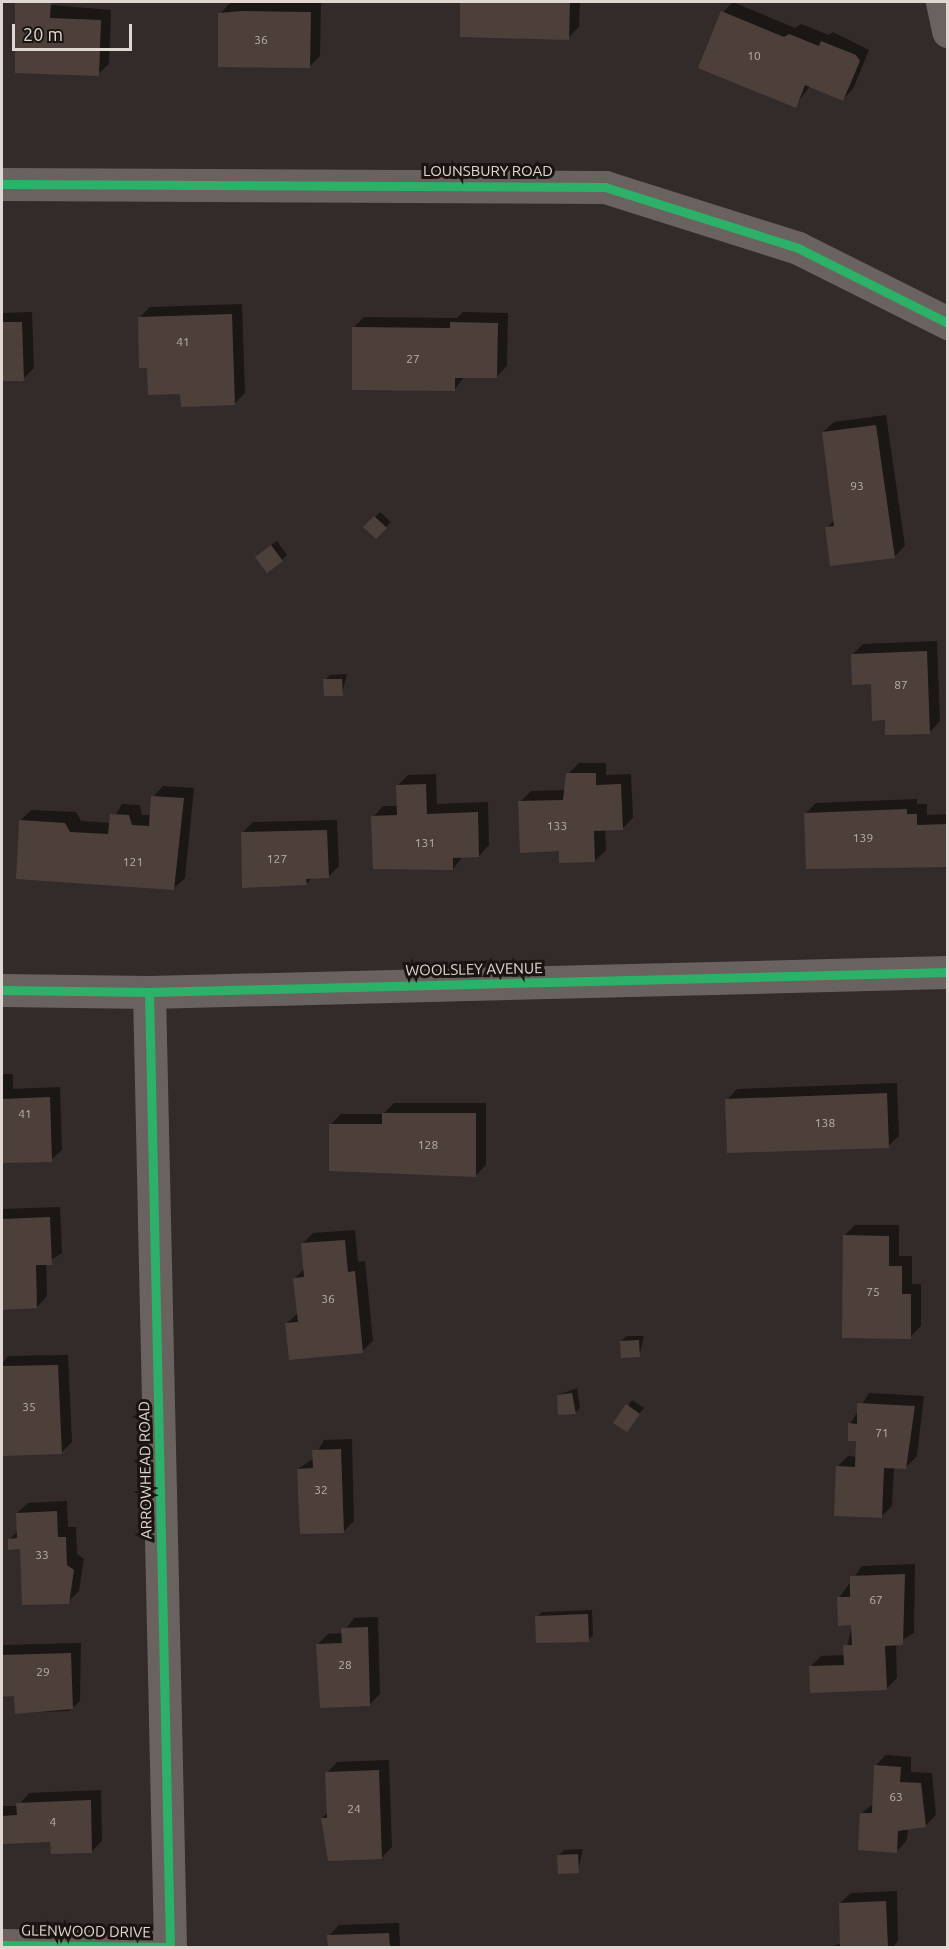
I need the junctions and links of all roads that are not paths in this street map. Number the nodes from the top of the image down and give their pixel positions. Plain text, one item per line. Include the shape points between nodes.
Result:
1 (942, 2) edge
2 (948, 31) edge
3 (2, 184) edge
4 (948, 323) edge
5 (948, 972) edge
6 (2, 990) edge
7 (149, 992) junction
8 (2, 1945) edge
9 (170, 1947) edge

1 - 2 street
3 - 4 street, LOUNSBURY ROAD via 605,187 798,248
5 - 7 street, WOOLSLEY AVENUE
6 - 7 street, WOOLSLEY AVENUE
7 - 9 street, ARROWHEAD ROAD
8 - 9 street, GLENWOOD DRIVE

